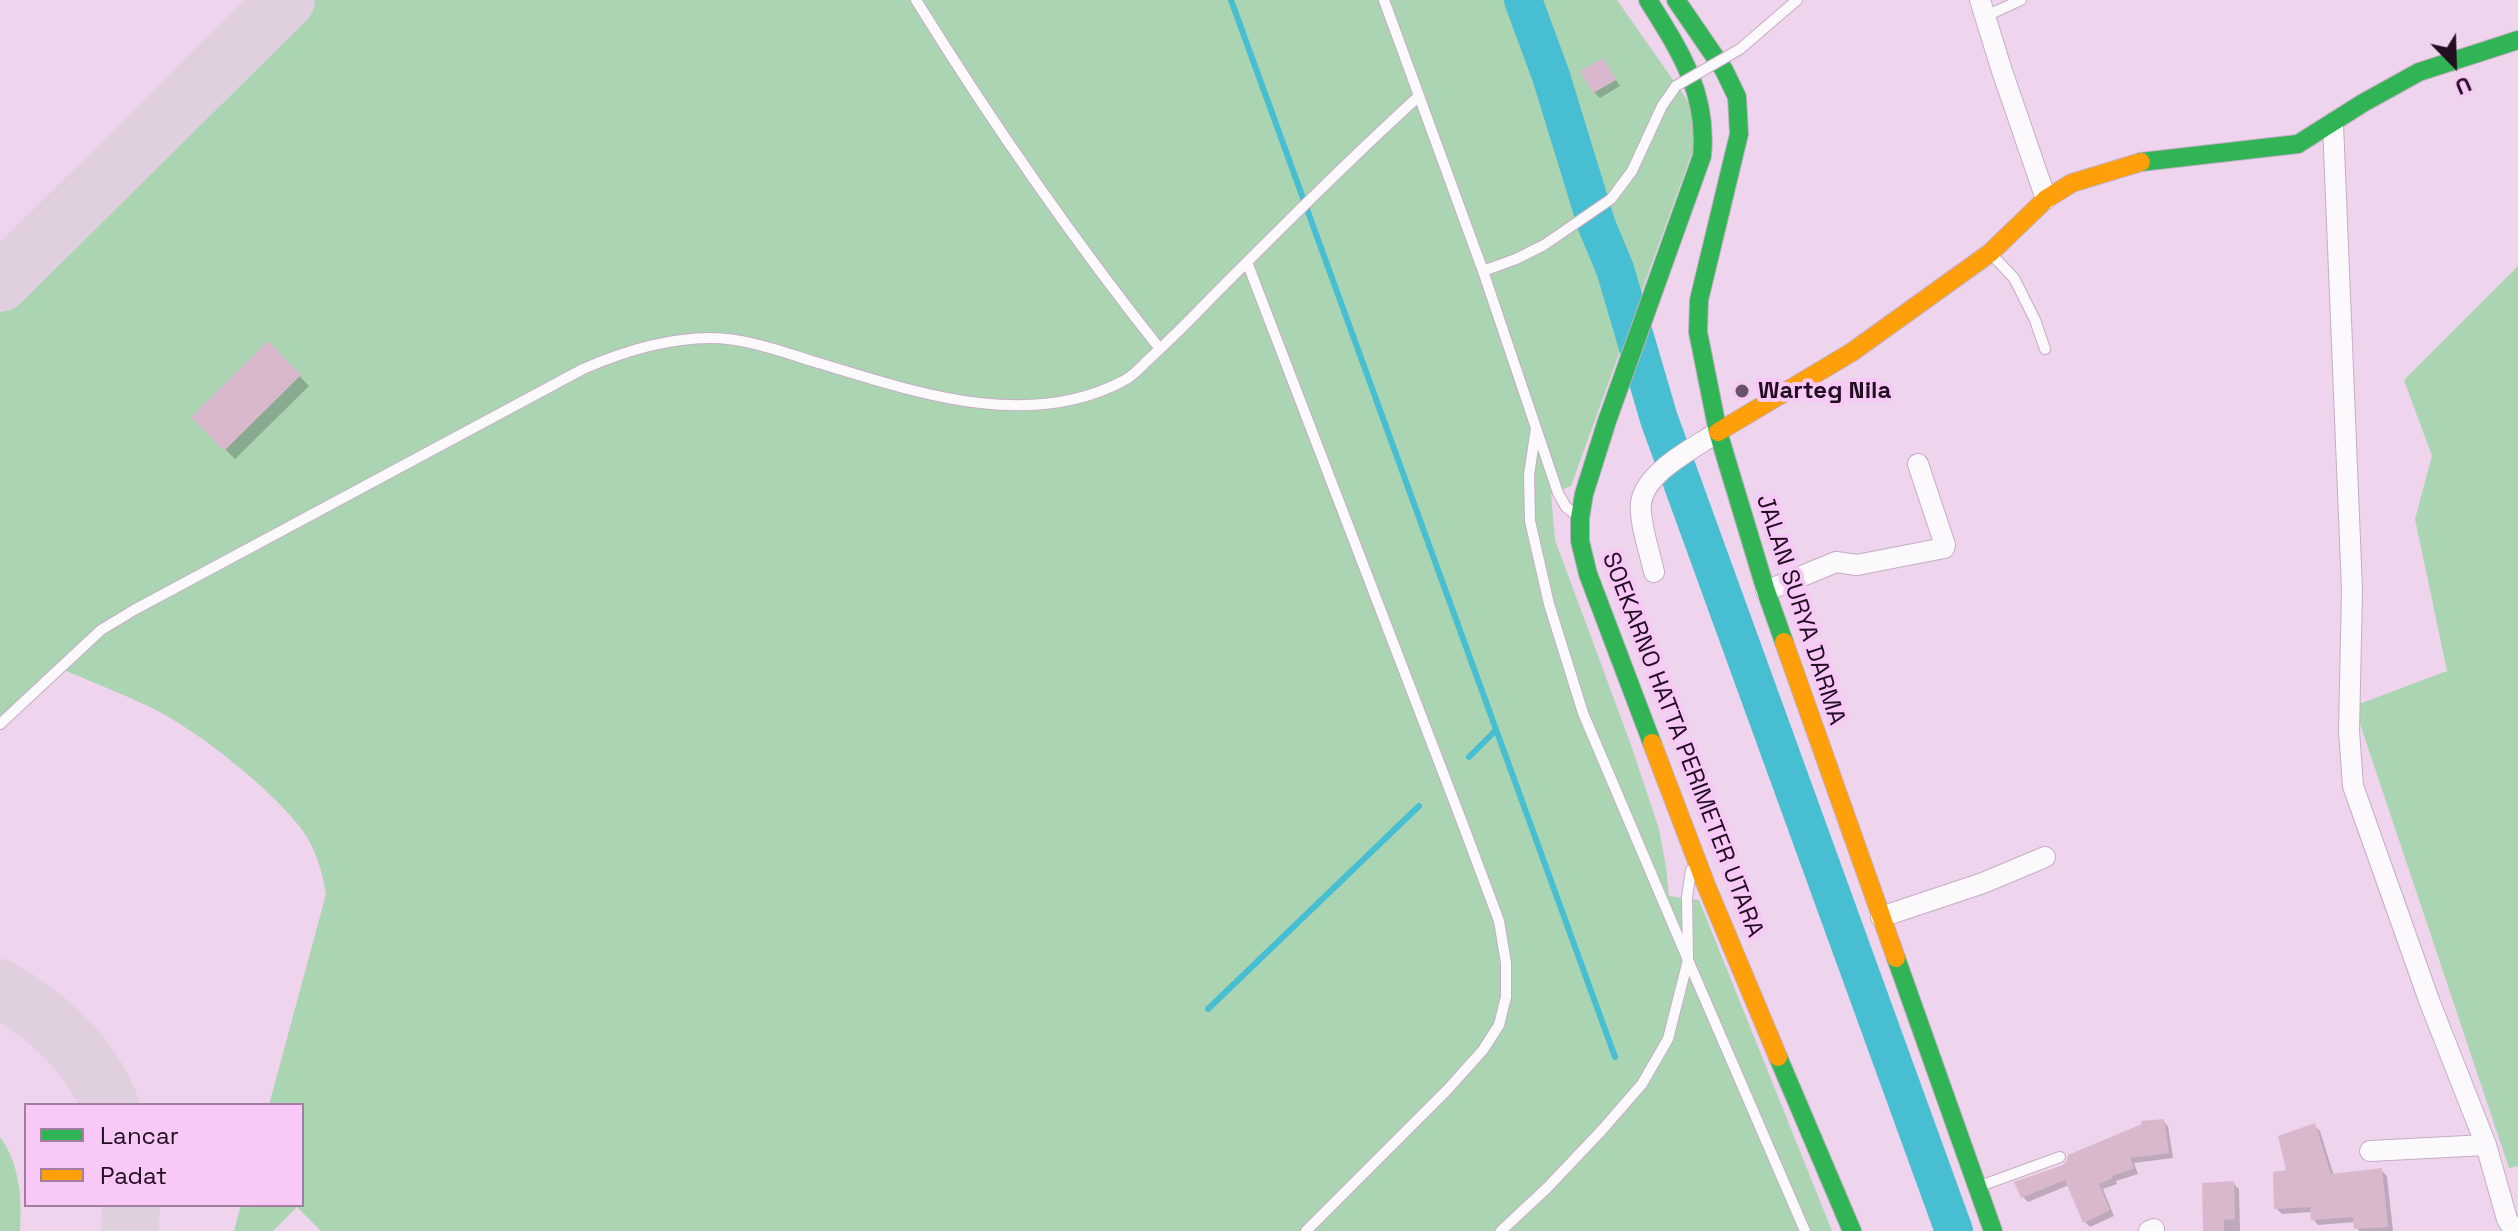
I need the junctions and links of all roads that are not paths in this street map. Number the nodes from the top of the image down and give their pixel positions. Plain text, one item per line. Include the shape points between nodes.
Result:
1 (916, 0) edge
2 (1384, 0) edge
3 (1648, 0) edge
4 (1676, 0) edge
5 (1797, 0) edge
6 (2021, 0) edge
7 (1983, 8) edge
8 (2518, 40) edge
9 (1419, 96) junction
10 (2333, 124) junction
11 (2046, 199) junction
12 (1990, 253) junction
13 (1247, 262) junction
14 (1483, 271) junction
15 (1160, 349) junction
16 (2045, 349) dead end
17 (1536, 428) junction
18 (1718, 432) junction
19 (1918, 464) dead end
20 (1580, 518) junction
21 (1654, 572) dead end
22 (1766, 591) junction
23 (0, 724) edge
24 (1693, 853) junction
25 (2045, 857) dead end
26 (1881, 917) junction
27 (1688, 960) junction
28 (2486, 1145) junction
29 (2370, 1151) dead end
30 (2060, 1157) dead end
31 (1977, 1187) junction
32 (1306, 1231) edge
33 (1501, 1231) edge
34 (1805, 1231) edge
35 (1852, 1231) edge
36 (1993, 1231) edge
37 (2514, 1231) edge

1 - 15 lane via 1016,154
2 - 9 lane
3 - 20 main road, SOEKARNO HATTA PERIMETER UTARA via 1693,77 1706,135 1607,421
4 - 18 main road, JALAN SURYA DARMA via 1737,97 1739,134 1699,300 1700,348
5 - 14 lane, bridge via 1740,49 1676,86 1632,171 1611,199 1544,245
6 - 7 lane
7 - 11 street
8 - 10 main road via 2419,72
9 - 13 lane
9 - 14 lane
10 - 11 main road via 2298,144 2139,162 2072,183
10 - 28 street via 2352,590 2353,786
11 - 12 main road
12 - 16 lane via 2014,278
12 - 18 main road via 1852,352
13 - 15 lane
13 - 32 lane via 1478,864 1499,921 1506,963 1499,1025 1483,1050
14 - 17 lane
15 - 23 lane via 1127,380 1077,399 1033,405 969,403 715,338 672,340 624,353 583,369 134,610 101,630
17 - 20 lane via 1558,493
17 - 27 lane via 1530,521 1549,604 1583,713
18 - 21 street via 1662,470 1644,489 1641,507
18 - 22 main road, JALAN SURYA DARMA
19 - 22 street via 1944,548 1857,565 1836,562
20 - 24 main road, SOEKARNO HATTA PERIMETER UTARA via 1588,574
22 - 26 main road, JALAN SURYA DARMA
24 - 27 lane
24 - 35 main road, SOEKARNO HATTA PERIMETER UTARA
25 - 26 street
26 - 31 main road, JALAN SURYA DARMA
27 - 33 lane via 1668,1039 1642,1084
27 - 34 lane
28 - 29 street
28 - 37 street
30 - 31 lane
31 - 36 main road, JALAN SURYA DARMA

